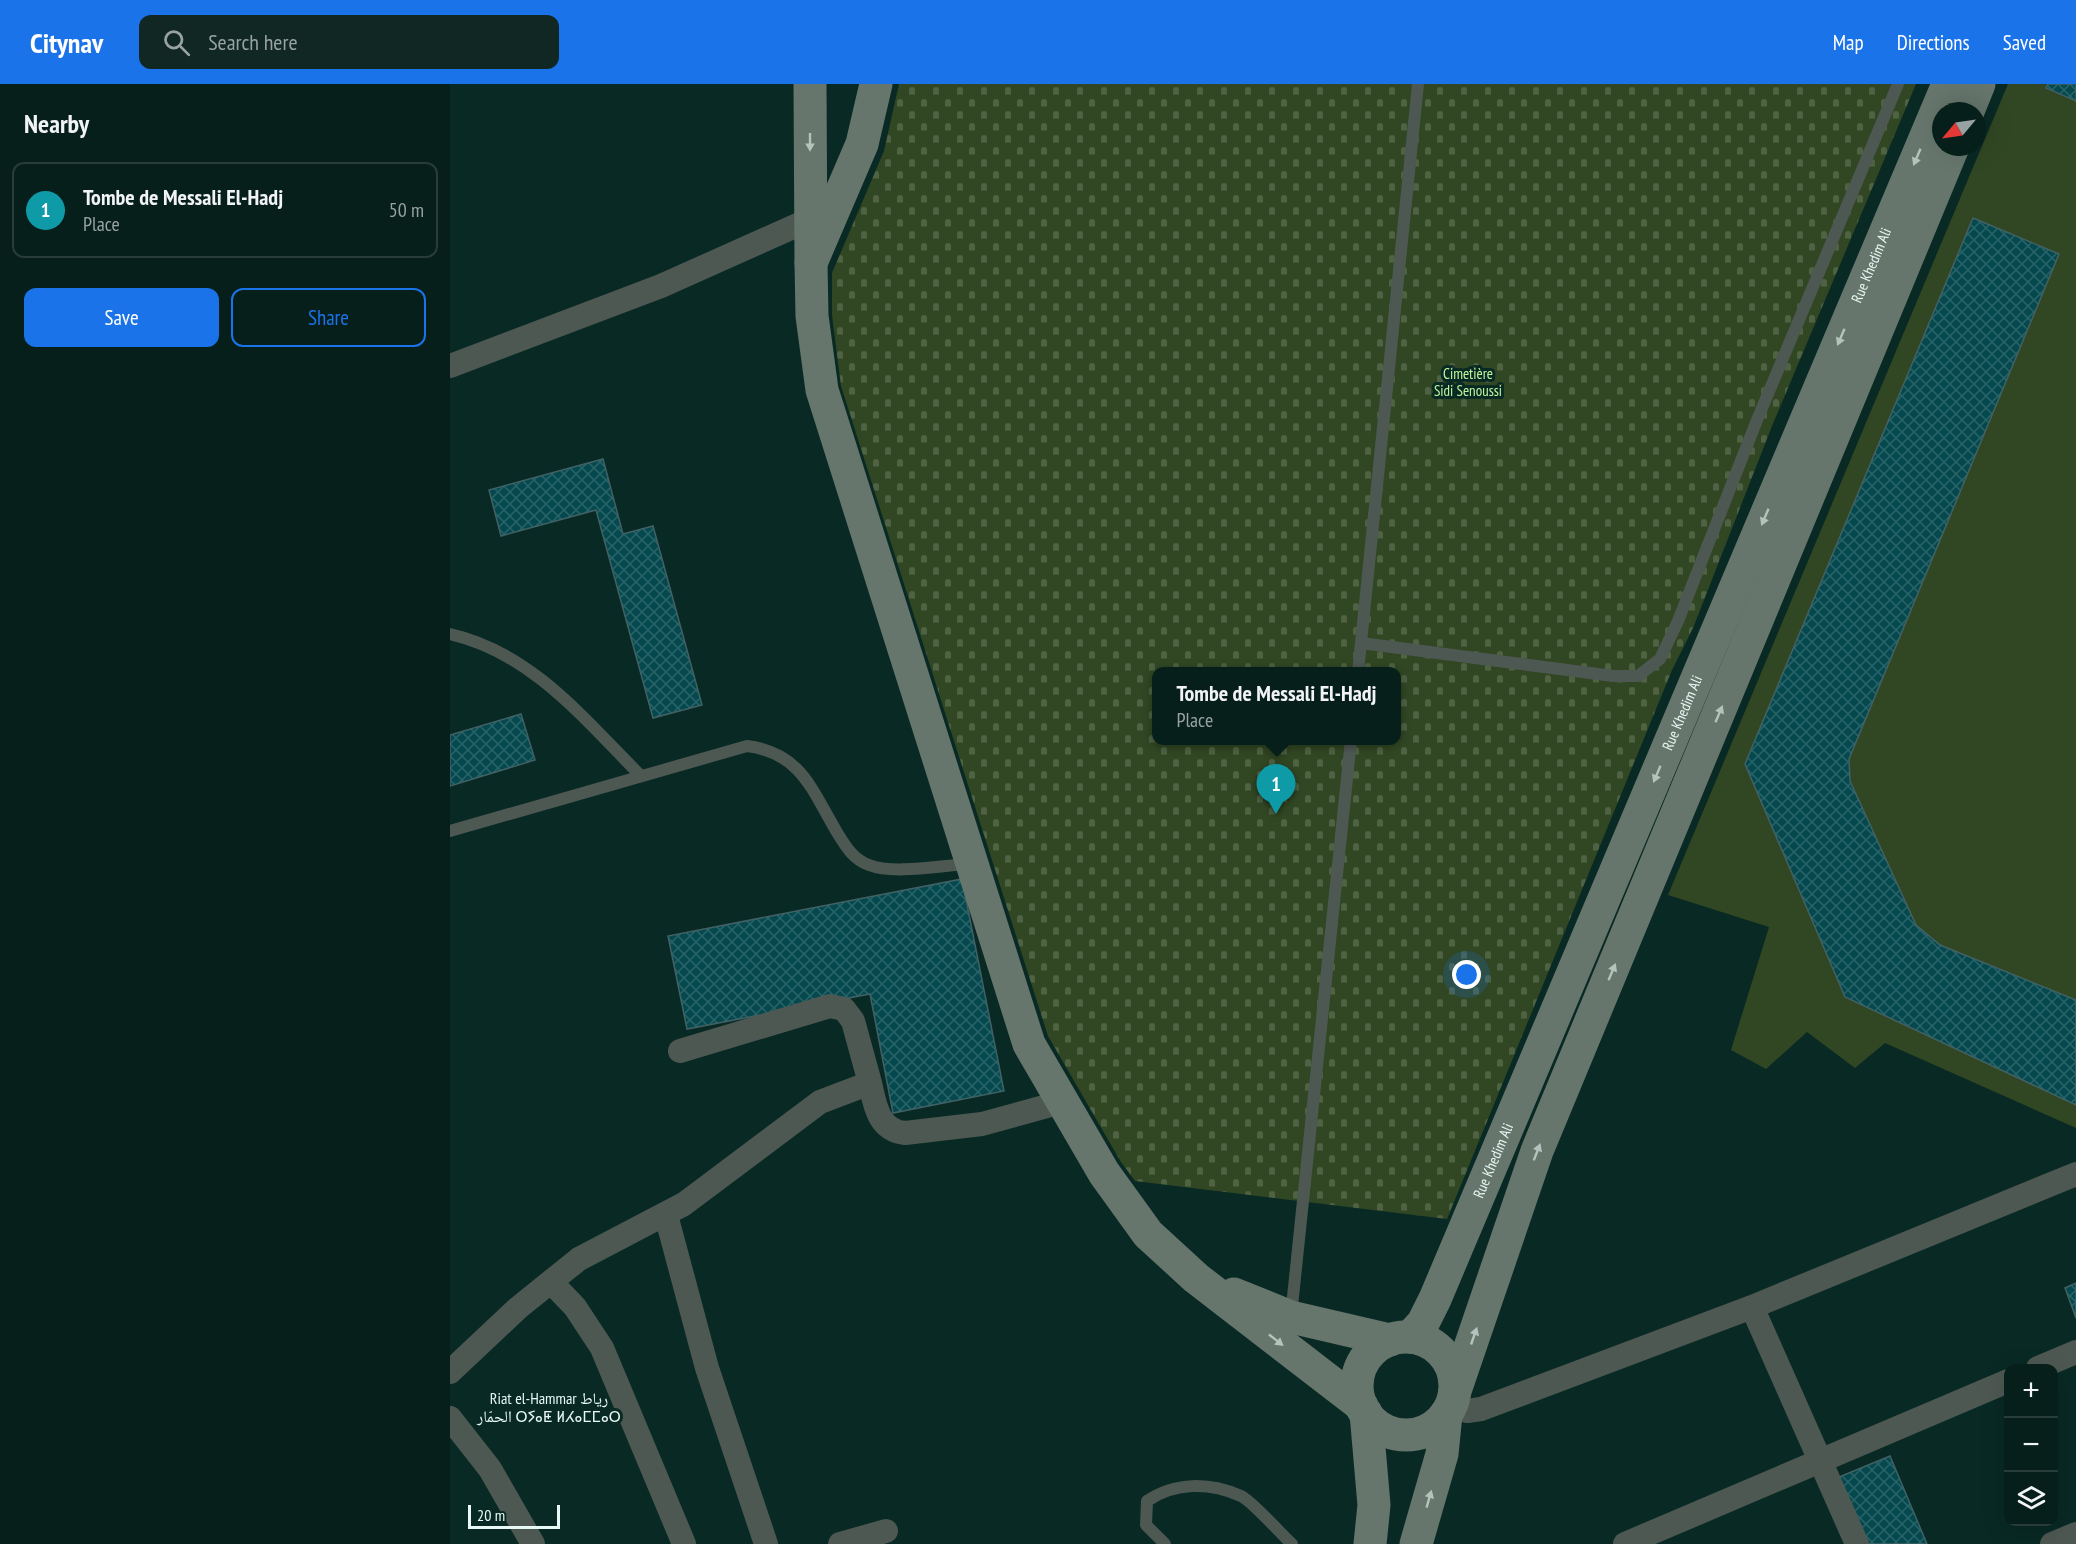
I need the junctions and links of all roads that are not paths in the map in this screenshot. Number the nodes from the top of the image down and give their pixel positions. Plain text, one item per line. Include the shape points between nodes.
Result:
1 (810, 84) edge
2 (876, 84) edge
3 (1418, 84) edge
4 (1898, 84) edge
5 (1948, 84) edge
6 (1979, 84) edge
7 (1972, 102) edge
8 (1949, 156) edge
9 (811, 219) junction
10 (811, 263) junction
11 (450, 366) edge
12 (450, 634) edge
13 (1360, 643) junction
14 (1358, 667) edge
15 (1351, 745) edge
16 (641, 776) junction
17 (450, 831) edge
18 (971, 864) junction
19 (680, 1051) dead end
20 (870, 1083) junction
21 (1062, 1102) junction
22 (2076, 1174) edge
23 (666, 1215) junction
24 (1196, 1278) junction
25 (551, 1282) junction
26 (1752, 1307) junction
27 (1291, 1317) junction
28 (1400, 1339) junction
29 (2076, 1352) edge
30 (2048, 1364) edge
31 (450, 1372) edge
32 (2004, 1383) edge
33 (1451, 1403) junction
34 (1364, 1410) junction
35 (450, 1418) edge
36 (1820, 1463) junction
37 (886, 1531) dead end
38 (2076, 1534) edge
39 (533, 1544) edge
40 (684, 1544) edge
41 (766, 1544) edge
42 (840, 1544) edge
43 (1166, 1544) edge
44 (1292, 1544) edge
45 (1371, 1544) edge
46 (1416, 1544) edge
47 (1625, 1544) edge
48 (1857, 1544) edge
49 (2052, 1544) edge

1 -> 9 main road
2 - 10 main road via 862,144
3 - 13 lane
4 - 13 lane via 1660,659 1638,676 1613,676
5 -> 28 main road, Rue Khedim Ali via 1436,1299 1423,1323
6 - 7 main road
33 -> 8 main road, Rue Khedim Ali via 1537,1151
9 - 10 main road
9 - 11 street via 661,286
10 - 18 main road via 812,316 822,390
12 - 16 lane via 474,639 514,659 554,689
13 - 14 lane
15 - 27 lane
16 - 17 lane
16 - 18 lane via 747,746 768,749 784,756 799,770 856,858 871,866 889,868
18 - 21 main road via 1029,1044
19 - 20 street via 830,1006 844,1009 853,1021
20 - 21 street via 877,1117 894,1132 982,1124
20 - 23 street via 820,1102
21 - 24 main road via 1104,1173 1148,1234
22 - 26 street
23 - 25 street via 579,1259
23 - 41 street via 707,1368
24 - 27 main road
24 -> 34 main road
25 - 31 street
25 - 40 street via 575,1307 602,1348
26 - 33 street via 1481,1409 1467,1411
26 - 36 street
27 - 28 main road
28 - 33 main road via 1432,1345 1443,1354 1454,1378
28 - 34 main road via 1376,1347 1365,1360 1357,1391
29 - 30 street
32 - 36 street
33 - 34 main road via 1429,1430 1406,1435 1383,1429
46 -> 33 main road via 1442,1454
34 - 45 main road via 1374,1504
35 - 39 street via 490,1469
36 - 47 street
36 - 48 street
37 - 42 street
38 - 49 street
43 - 44 lane via 1146,1525 1147,1501 1163,1490 1187,1485 1242,1497

